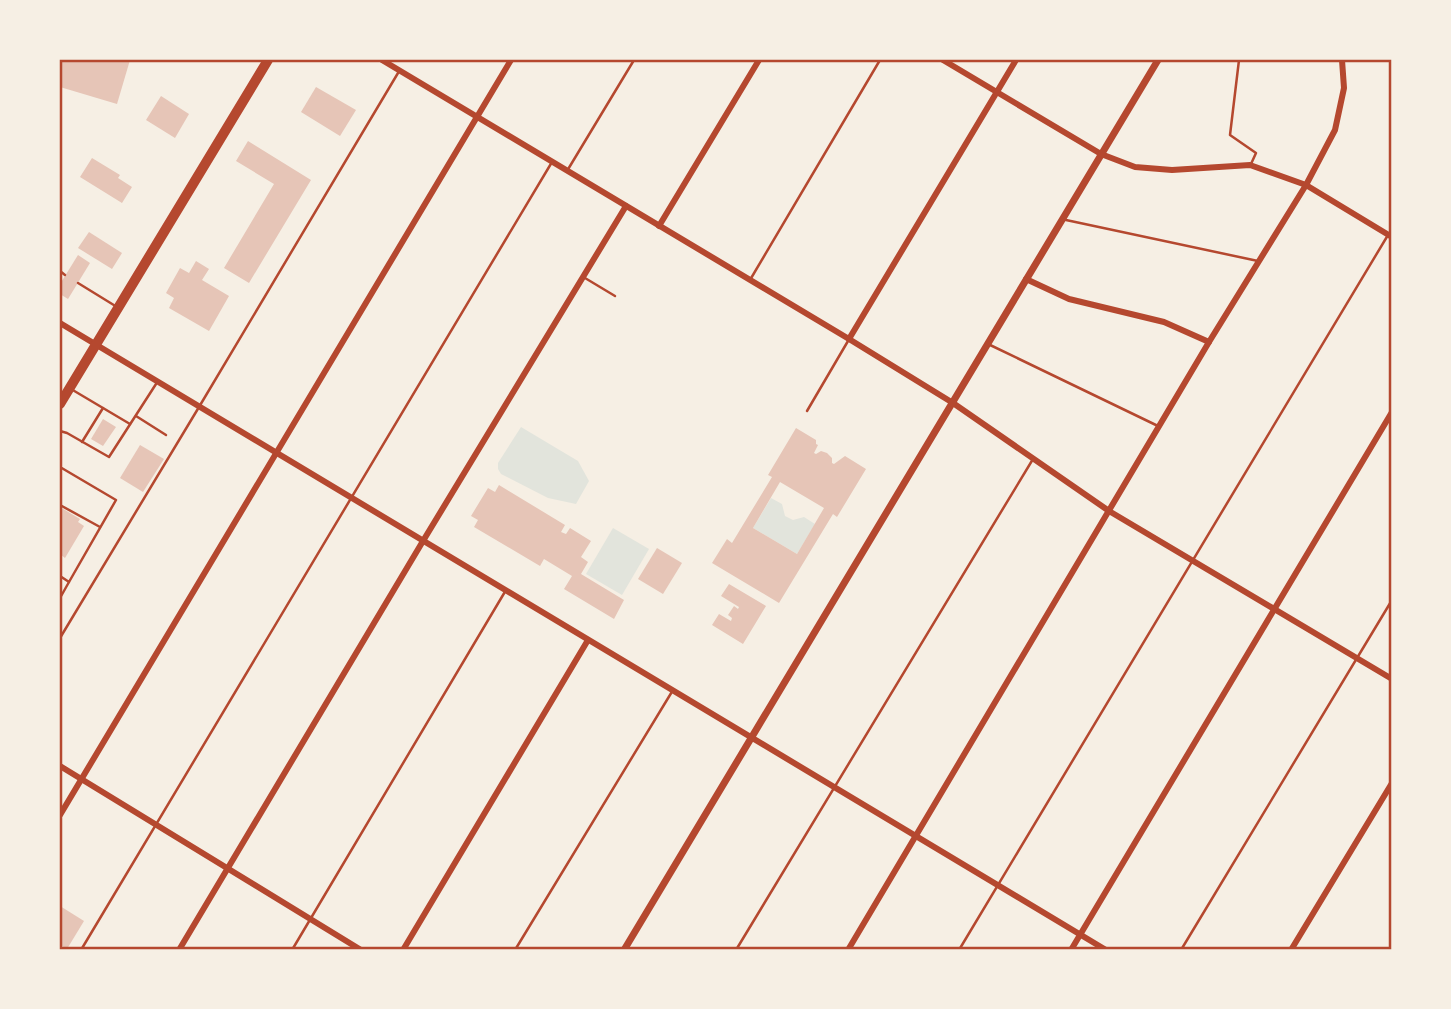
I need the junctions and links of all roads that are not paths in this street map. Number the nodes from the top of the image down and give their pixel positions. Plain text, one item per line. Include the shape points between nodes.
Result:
1 (268, 60) edge
2 (382, 60) edge
3 (511, 60) edge
4 (634, 60) edge
5 (759, 60) edge
6 (880, 60) edge
7 (943, 60) edge
8 (1016, 60) edge
9 (1157, 60) edge
10 (1239, 60) edge
11 (1342, 60) edge
12 (399, 70) junction
13 (998, 91) junction
14 (477, 117) junction
15 (1101, 154) junction
16 (552, 162) junction
17 (1250, 165) junction
18 (567, 171) junction
19 (1306, 185) junction
20 (626, 206) junction
21 (1062, 219) junction
22 (659, 226) junction
23 (1390, 236) edge
24 (1259, 261) junction
25 (60, 271) edge
26 (65, 275) dead end
27 (583, 276) junction
28 (1026, 279) junction
29 (750, 280) junction
30 (78, 283) dead end
31 (615, 296) dead end
32 (118, 307) junction
33 (60, 323) edge
34 (849, 339) junction
35 (1209, 342) junction
36 (988, 344) junction
37 (95, 345) junction
38 (157, 382) junction
39 (69, 388) junction
40 (953, 403) junction
41 (60, 404) edge
42 (199, 407) junction
43 (103, 408) junction
44 (807, 411) dead end
45 (1391, 412) edge
46 (136, 416) junction
47 (130, 424) junction
48 (1159, 427) junction
49 (60, 430) edge
50 (166, 435) dead end
51 (82, 442) junction
52 (275, 453) junction
53 (1033, 459) junction
54 (60, 467) edge
55 (351, 498) junction
56 (60, 505) edge
57 (1109, 511) junction
58 (100, 527) junction
59 (423, 541) junction
60 (1193, 561) junction
61 (60, 576) edge
62 (69, 582) junction
63 (506, 590) junction
64 (60, 598) edge
65 (1391, 600) edge
66 (1273, 609) junction
67 (60, 638) edge
68 (588, 640) junction
69 (1357, 658) junction
70 (1391, 680) edge
71 (673, 690) junction
72 (751, 737) junction
73 (60, 766) edge
74 (81, 779) junction
75 (1391, 783) edge
76 (835, 787) junction
77 (60, 815) edge
78 (156, 825) junction
79 (916, 835) junction
80 (227, 869) junction
81 (998, 884) junction
82 (311, 919) junction
83 (1080, 934) junction
84 (81, 950) edge
85 (179, 950) edge
86 (292, 950) edge
87 (361, 950) edge
88 (403, 950) edge
89 (515, 950) edge
90 (624, 950) edge
91 (736, 950) edge
92 (848, 950) edge
93 (959, 950) edge
94 (1071, 950) edge
95 (1106, 950) edge
96 (1181, 950) edge
97 (1291, 950) edge

1 - 32 main road
2 - 12 street
3 - 14 street
4 - 18 lane
5 - 22 street
6 - 29 lane
7 - 13 street
8 - 13 street
9 - 15 street
10 - 17 lane via 1230,135 1256,153
11 - 19 street via 1344,88 1335,130
12 - 14 street
12 - 42 lane
13 - 15 street
13 - 34 street
14 - 16 street
14 - 52 street
15 - 17 street via 1135,167 1172,170
15 - 21 street
16 - 18 street
16 - 55 lane
17 - 19 street
18 - 20 street
19 - 23 street
19 - 24 street
20 - 22 street
20 - 27 street
21 - 24 lane
21 - 28 street
22 - 29 street
23 - 60 lane
24 - 35 street
25 - 26 lane
27 - 31 lane
27 - 59 street
28 - 35 street via 1069,299 1164,323
28 - 36 street
29 - 34 street
30 - 32 lane
32 - 37 main road
33 - 37 street
34 - 40 street
34 - 44 lane
35 - 48 street
36 - 40 street
36 - 48 lane
37 - 38 street
37 - 39 main road
38 - 42 street
38 - 46 lane
39 - 41 main road
39 - 43 lane
40 - 53 street
40 - 72 street
42 - 52 street
42 - 67 lane
43 - 47 lane
43 - 51 lane
45 - 66 street
46 - 47 lane
46 - 50 lane
47 - 51 lane via 109,457
48 - 57 street
49 - 51 lane
52 - 55 street
52 - 74 street
53 - 57 street
53 - 76 lane
54 - 58 lane via 116,500
55 - 59 street
55 - 78 lane
56 - 58 lane
57 - 60 street
57 - 79 street
58 - 62 lane
59 - 63 street
59 - 80 street
60 - 66 street
60 - 81 lane
61 - 62 lane
62 - 64 lane
63 - 68 street
63 - 82 lane
65 - 69 lane
66 - 69 street
66 - 83 street
68 - 71 street
68 - 88 street
69 - 70 street
69 - 96 lane
71 - 72 street
71 - 89 lane
72 - 76 street
72 - 90 street
73 - 74 street
74 - 77 street
74 - 78 street
75 - 97 street
76 - 79 street
76 - 91 lane
78 - 80 street
78 - 84 lane
79 - 81 street
79 - 92 street
80 - 82 street
80 - 85 street
81 - 83 street
81 - 93 lane
82 - 86 lane
82 - 87 street
83 - 94 street
83 - 95 street

